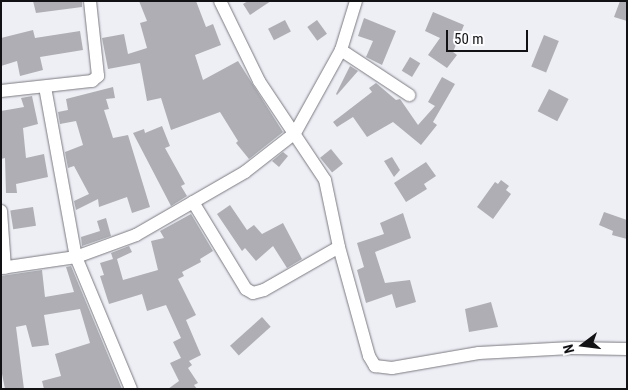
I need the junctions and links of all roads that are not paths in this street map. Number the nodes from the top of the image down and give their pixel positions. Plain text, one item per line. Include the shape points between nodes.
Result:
1 (90, 1) edge
2 (220, 1) edge
3 (356, 1) edge
4 (341, 50) junction
5 (45, 86) junction
6 (1, 91) edge
7 (409, 95) dead end
8 (295, 133) junction
9 (193, 202) junction
10 (1, 211) edge
11 (338, 246) junction
12 (76, 257) junction
13 (3, 268) edge
14 (627, 350) edge
15 (131, 389) edge

1 - 5 street via 98,76 92,81
2 - 8 street via 258,81
3 - 4 street
4 - 7 street
4 - 8 street
5 - 6 street
5 - 12 street
8 - 9 street via 245,172
8 - 11 street via 325,180
9 - 11 street via 246,289 252,293 264,290
9 - 12 street via 136,235
10 - 13 street
11 - 14 street via 369,356 380,368 479,353 571,348
12 - 13 street
12 - 15 street

